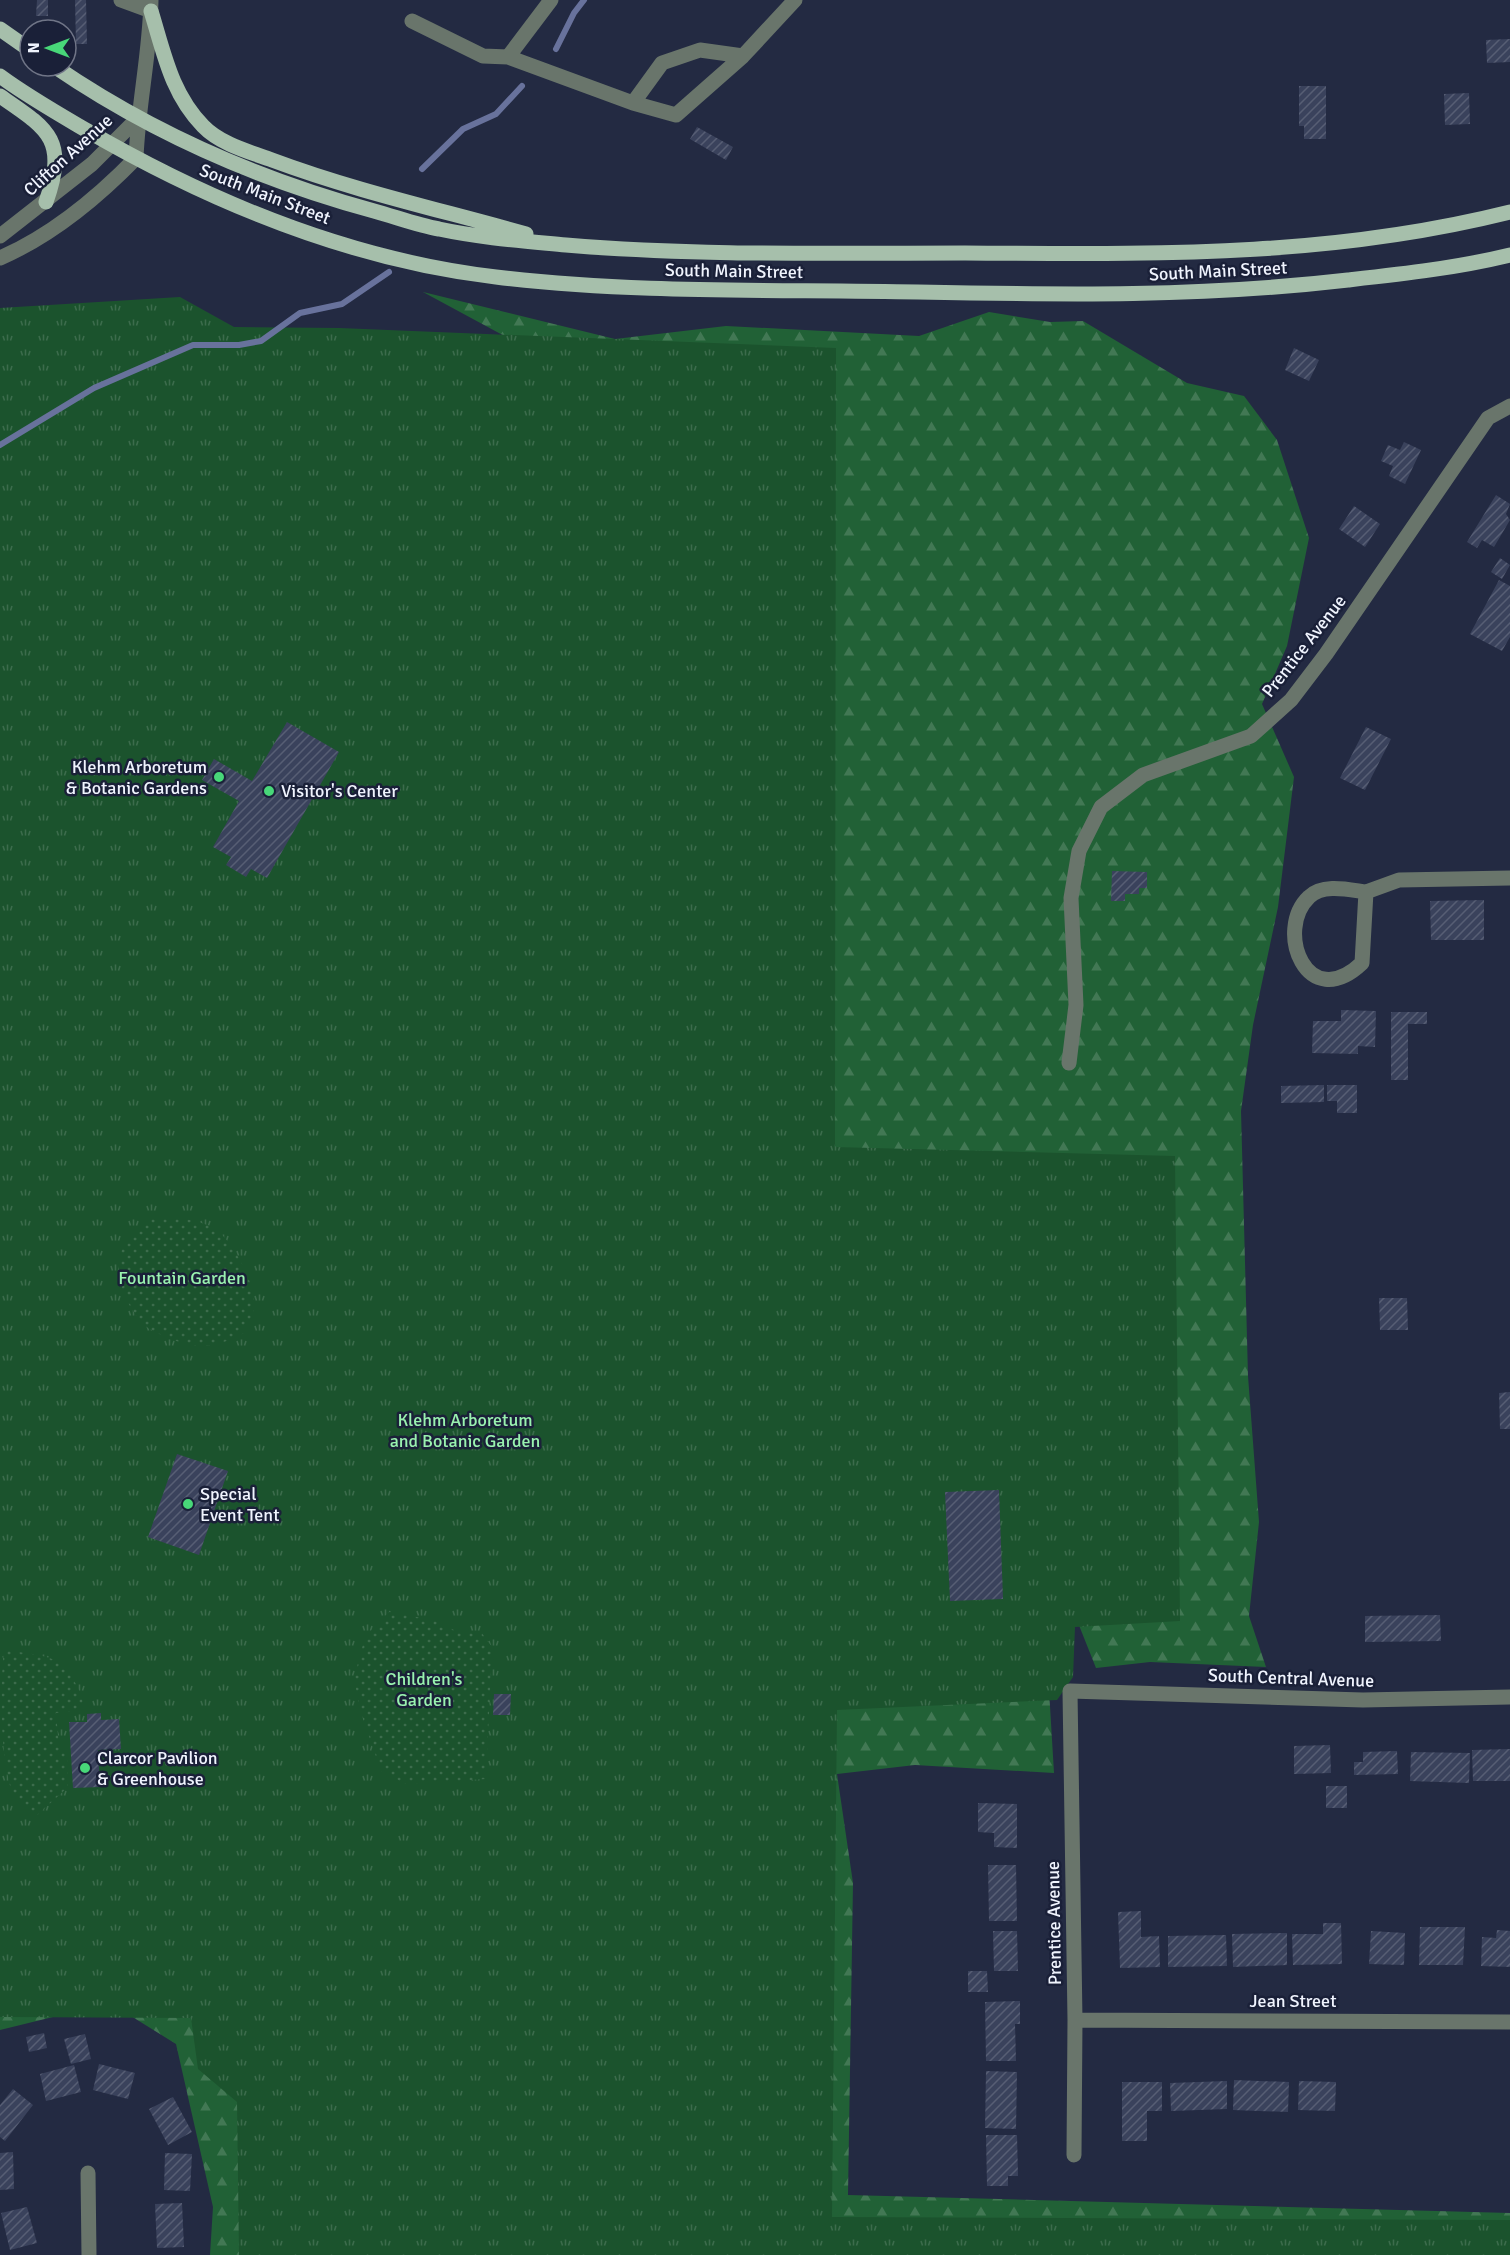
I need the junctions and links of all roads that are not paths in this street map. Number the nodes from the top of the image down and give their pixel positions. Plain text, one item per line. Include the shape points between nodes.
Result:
1 (121, 0) edge
2 (551, 0) edge
3 (795, 0) edge
4 (151, 6) edge
5 (412, 21) dead end
6 (0, 29) edge
7 (18, 42) edge
8 (743, 56) junction
9 (508, 57) junction
10 (0, 76) edge
11 (73, 78) edge
12 (0, 96) edge
13 (633, 103) junction
14 (137, 119) junction
15 (112, 145) junction
16 (136, 158) junction
17 (46, 202) junction
18 (1510, 212) edge
19 (0, 236) edge
20 (561, 244) junction
21 (1510, 255) edge
22 (0, 258) edge
23 (1510, 406) edge
24 (1510, 878) edge
25 (1366, 892) junction
26 (1069, 1063) dead end
27 (1070, 1690) joint
28 (1510, 1697) edge
29 (1075, 2020) junction
30 (1510, 2022) edge
31 (1074, 2155) dead end
32 (88, 2173) dead end
33 (89, 2255) edge

1 - 4 street
2 - 9 street
3 - 8 street
4 - 14 street via 146,76
4 - 20 main road via 164,62 175,88 204,128 222,139 322,179
5 - 9 street via 483,56
6 - 7 main road
8 - 13 street via 700,50 662,63
8 - 13 street via 676,115
9 - 13 street
10 - 15 main road, South Main Street
11 - 14 main road, South Main Street
12 - 17 main road via 44,127 51,138 54,172
14 - 15 street, Clifton Avenue
14 - 16 street, Clifton Avenue
14 - 20 main road, South Main Street via 258,174 338,201 437,229
15 - 16 main road, South Main Street
15 - 17 street, Clifton Avenue
16 - 21 main road, South Main Street via 206,194 314,236 371,253 490,277 578,286 1148,295 1253,291 1419,273
16 - 22 street via 108,187 68,217 20,250
17 - 19 street, Clifton Avenue
18 - 20 main road, South Main Street via 1382,238 1304,248 1163,255 783,254
23 - 26 street, Prentice Avenue via 1488,418 1291,699 1251,736 1143,775 1101,807 1079,851 1071,898 1076,1005
24 - 25 street via 1399,880
25 - 25 street via 1362,963 1353,972 1331,979 1315,978 1302,966 1296,941 1297,915 1310,896 1333,888
27 - 28 street, South Central Avenue via 1363,1700
27 - 29 street, Prentice Avenue
29 - 30 street, Jean Street
29 - 31 street, Prentice Avenue
32 - 33 street

